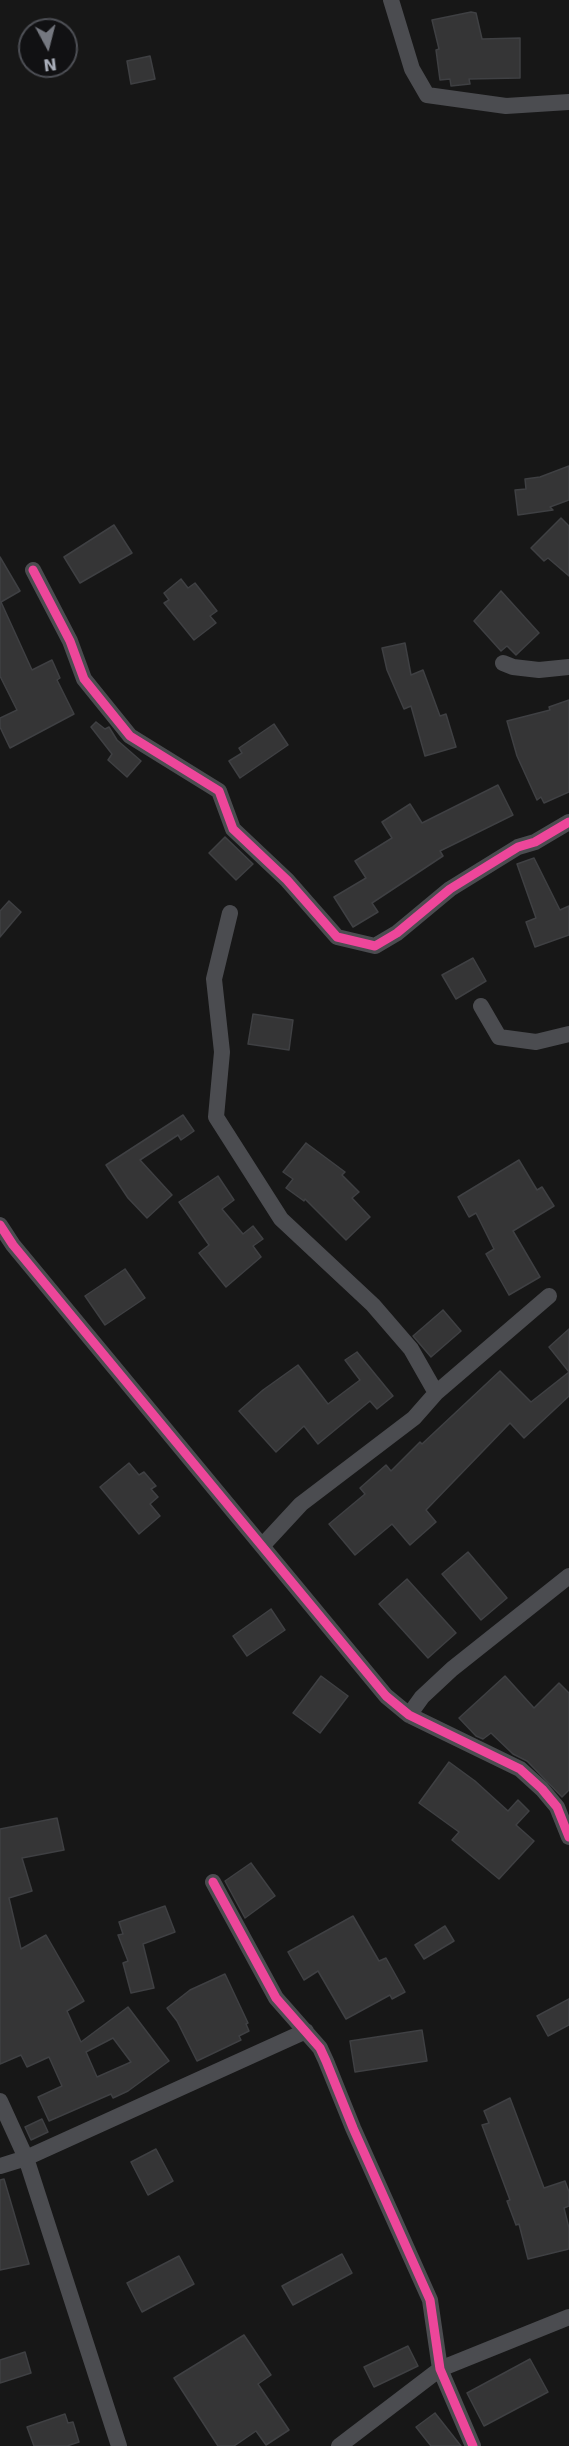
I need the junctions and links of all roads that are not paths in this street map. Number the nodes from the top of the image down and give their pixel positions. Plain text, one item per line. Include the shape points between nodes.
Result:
1 (391, 0) edge
2 (569, 102) edge
3 (33, 570) dead end
4 (502, 663) dead end
5 (569, 667) edge
6 (569, 822) edge
7 (230, 914) dead end
8 (481, 1006) dead end
9 (569, 1034) edge
10 (0, 1225) edge
11 (549, 1296) dead end
12 (436, 1393) junction
13 (263, 1545) junction
14 (569, 1576) edge
15 (410, 1715) junction
16 (569, 1837) edge
17 (213, 1882) dead end
18 (306, 2031) junction
19 (0, 2101) edge
20 (26, 2158) junction
21 (0, 2166) edge
22 (569, 2318) edge
23 (440, 2369) junction
24 (119, 2446) edge
25 (339, 2446) edge
26 (473, 2446) edge

1 - 2 street via 412,69 427,95 506,106
3 - 6 street via 70,641 84,679 130,736 219,791 233,829 287,880 337,937 375,946 450,890 518,847
4 - 5 street via 539,670
7 - 12 street via 214,979 222,1052 216,1117 281,1219 374,1305 411,1349
8 - 9 street via 499,1037 536,1042
10 - 13 street
11 - 12 street
12 - 13 street via 414,1418 301,1504
13 - 15 street via 372,1680
14 - 15 street via 452,1669 422,1696
15 - 16 street via 520,1769 557,1808
17 - 18 street via 276,1998
18 - 20 street
18 - 23 street via 326,2061 430,2300
19 - 20 street
20 - 21 street
20 - 24 street
22 - 23 street
23 - 25 street
23 - 26 street

